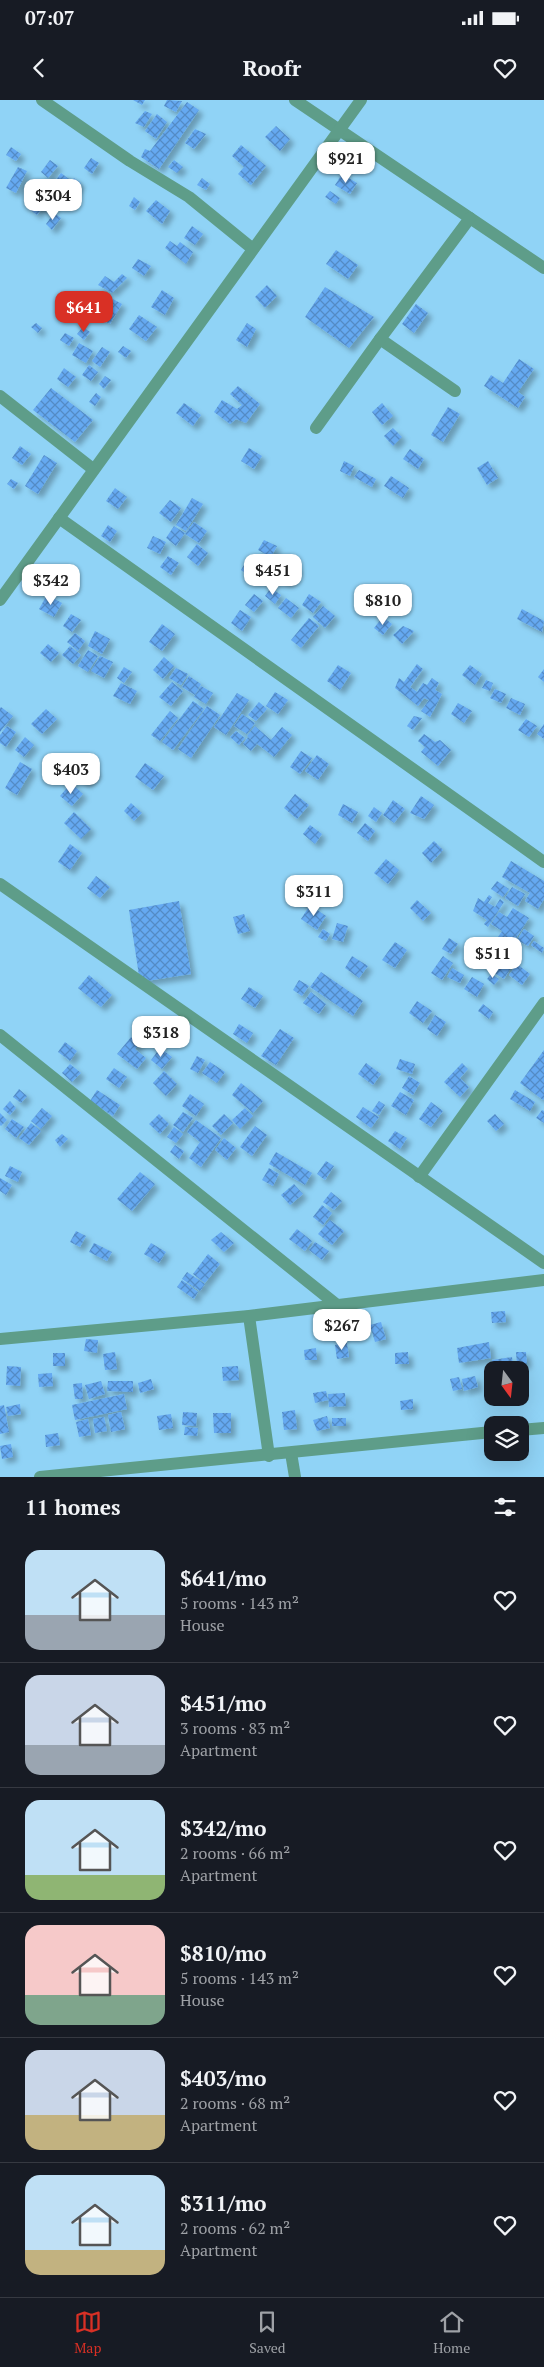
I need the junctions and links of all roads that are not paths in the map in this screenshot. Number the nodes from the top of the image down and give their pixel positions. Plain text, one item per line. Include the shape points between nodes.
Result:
1 (42, 100) edge
2 (295, 100) edge
3 (361, 100) edge
4 (339, 130) junction
5 (470, 218) junction
6 (253, 249) junction
7 (544, 268) edge
8 (380, 338) junction
9 (455, 391) dead end
10 (0, 396) edge
11 (316, 428) dead end
12 (93, 469) junction
13 (59, 518) junction
14 (0, 600) edge
15 (544, 862) edge
16 (0, 884) edge
17 (541, 1012) edge
18 (0, 1035) edge
19 (419, 1177) junction
20 (544, 1263) edge
21 (544, 1280) edge
22 (337, 1305) junction
23 (250, 1316) junction
24 (0, 1340) edge
25 (544, 1428) edge
26 (529, 1429) edge
27 (484, 1433) edge
28 (291, 1453) junction
29 (269, 1456) junction
30 (40, 1477) edge
31 (296, 1477) edge

1 - 6 street via 189,197
2 - 4 street
3 - 4 street
4 - 5 street
4 - 6 street
5 - 7 street
5 - 8 street
6 - 12 street
8 - 9 street
8 - 11 street
10 - 12 street
12 - 13 street
13 - 14 street
13 - 15 street
16 - 19 street
17 - 19 street
18 - 22 street
19 - 20 street
21 - 22 street
22 - 23 street
23 - 24 street
23 - 29 street
25 - 26 street
27 - 28 street
28 - 29 street
28 - 31 street
29 - 30 street

